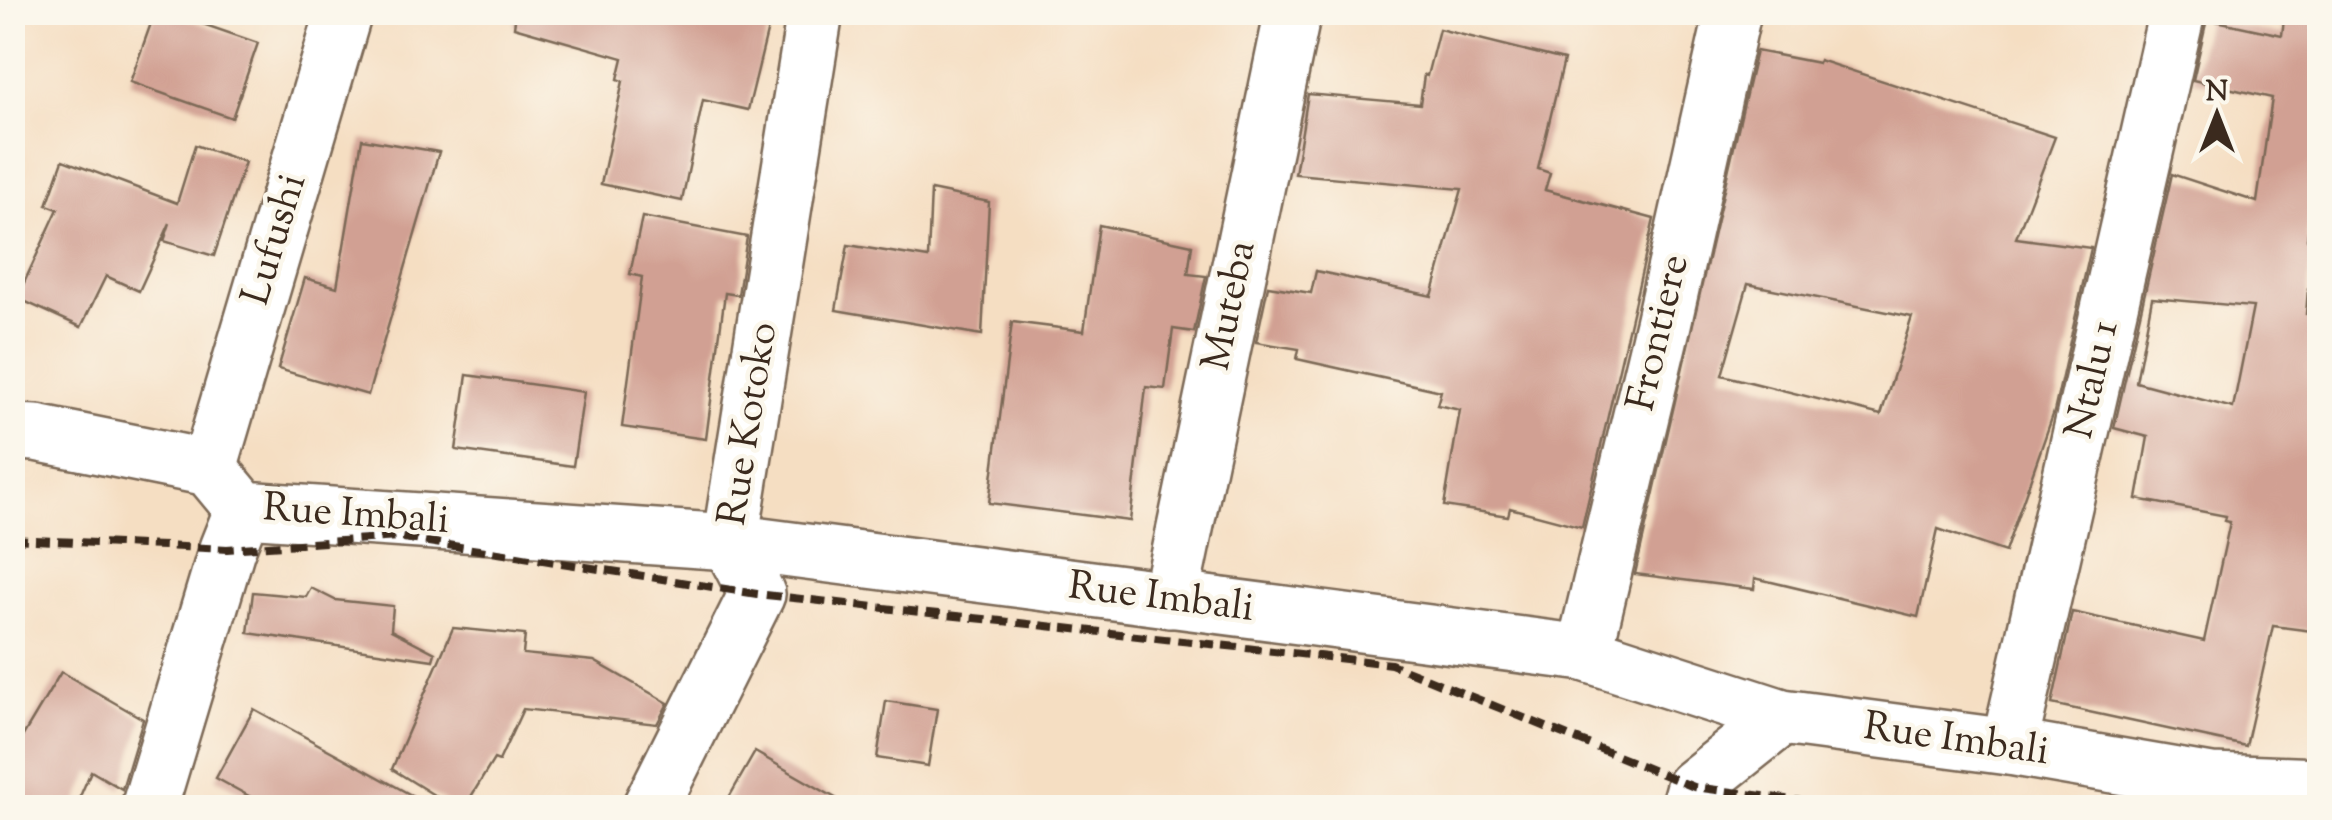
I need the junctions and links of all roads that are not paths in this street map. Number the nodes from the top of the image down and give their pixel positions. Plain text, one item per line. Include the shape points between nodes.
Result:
1 (344, 12) edge
2 (815, 12) edge
3 (1292, 12) edge
4 (1732, 12) edge
5 (2177, 12) edge
6 (12, 432) edge
7 (209, 468) junction
8 (243, 508) junction
9 (730, 542) junction
10 (1170, 600) junction
11 (1584, 653) junction
12 (1782, 717) junction
13 (2009, 747) junction
14 (2320, 786) edge
15 (2205, 795) edge
16 (149, 808) edge
17 (650, 808) edge
18 (1688, 808) edge

1 - 7 street, Lufushi
2 - 9 street, Rue Kotoko
3 - 10 street, Muteba
4 - 11 street, Frontiere
5 - 13 street, Ntalu 1
6 - 7 street, Rue Imbali
7 - 8 street, Rue Imbali
8 - 9 street, Rue Imbali
8 - 16 street
9 - 10 street, Rue Imbali
9 - 17 street, Rue Kotoko via 757,594
10 - 11 street, Rue Imbali
11 - 12 street, Rue Imbali
12 - 13 street, Rue Imbali
12 - 18 street via 1694,787
13 - 15 street, Rue Imbali
14 - 15 street, Rue Imbali

